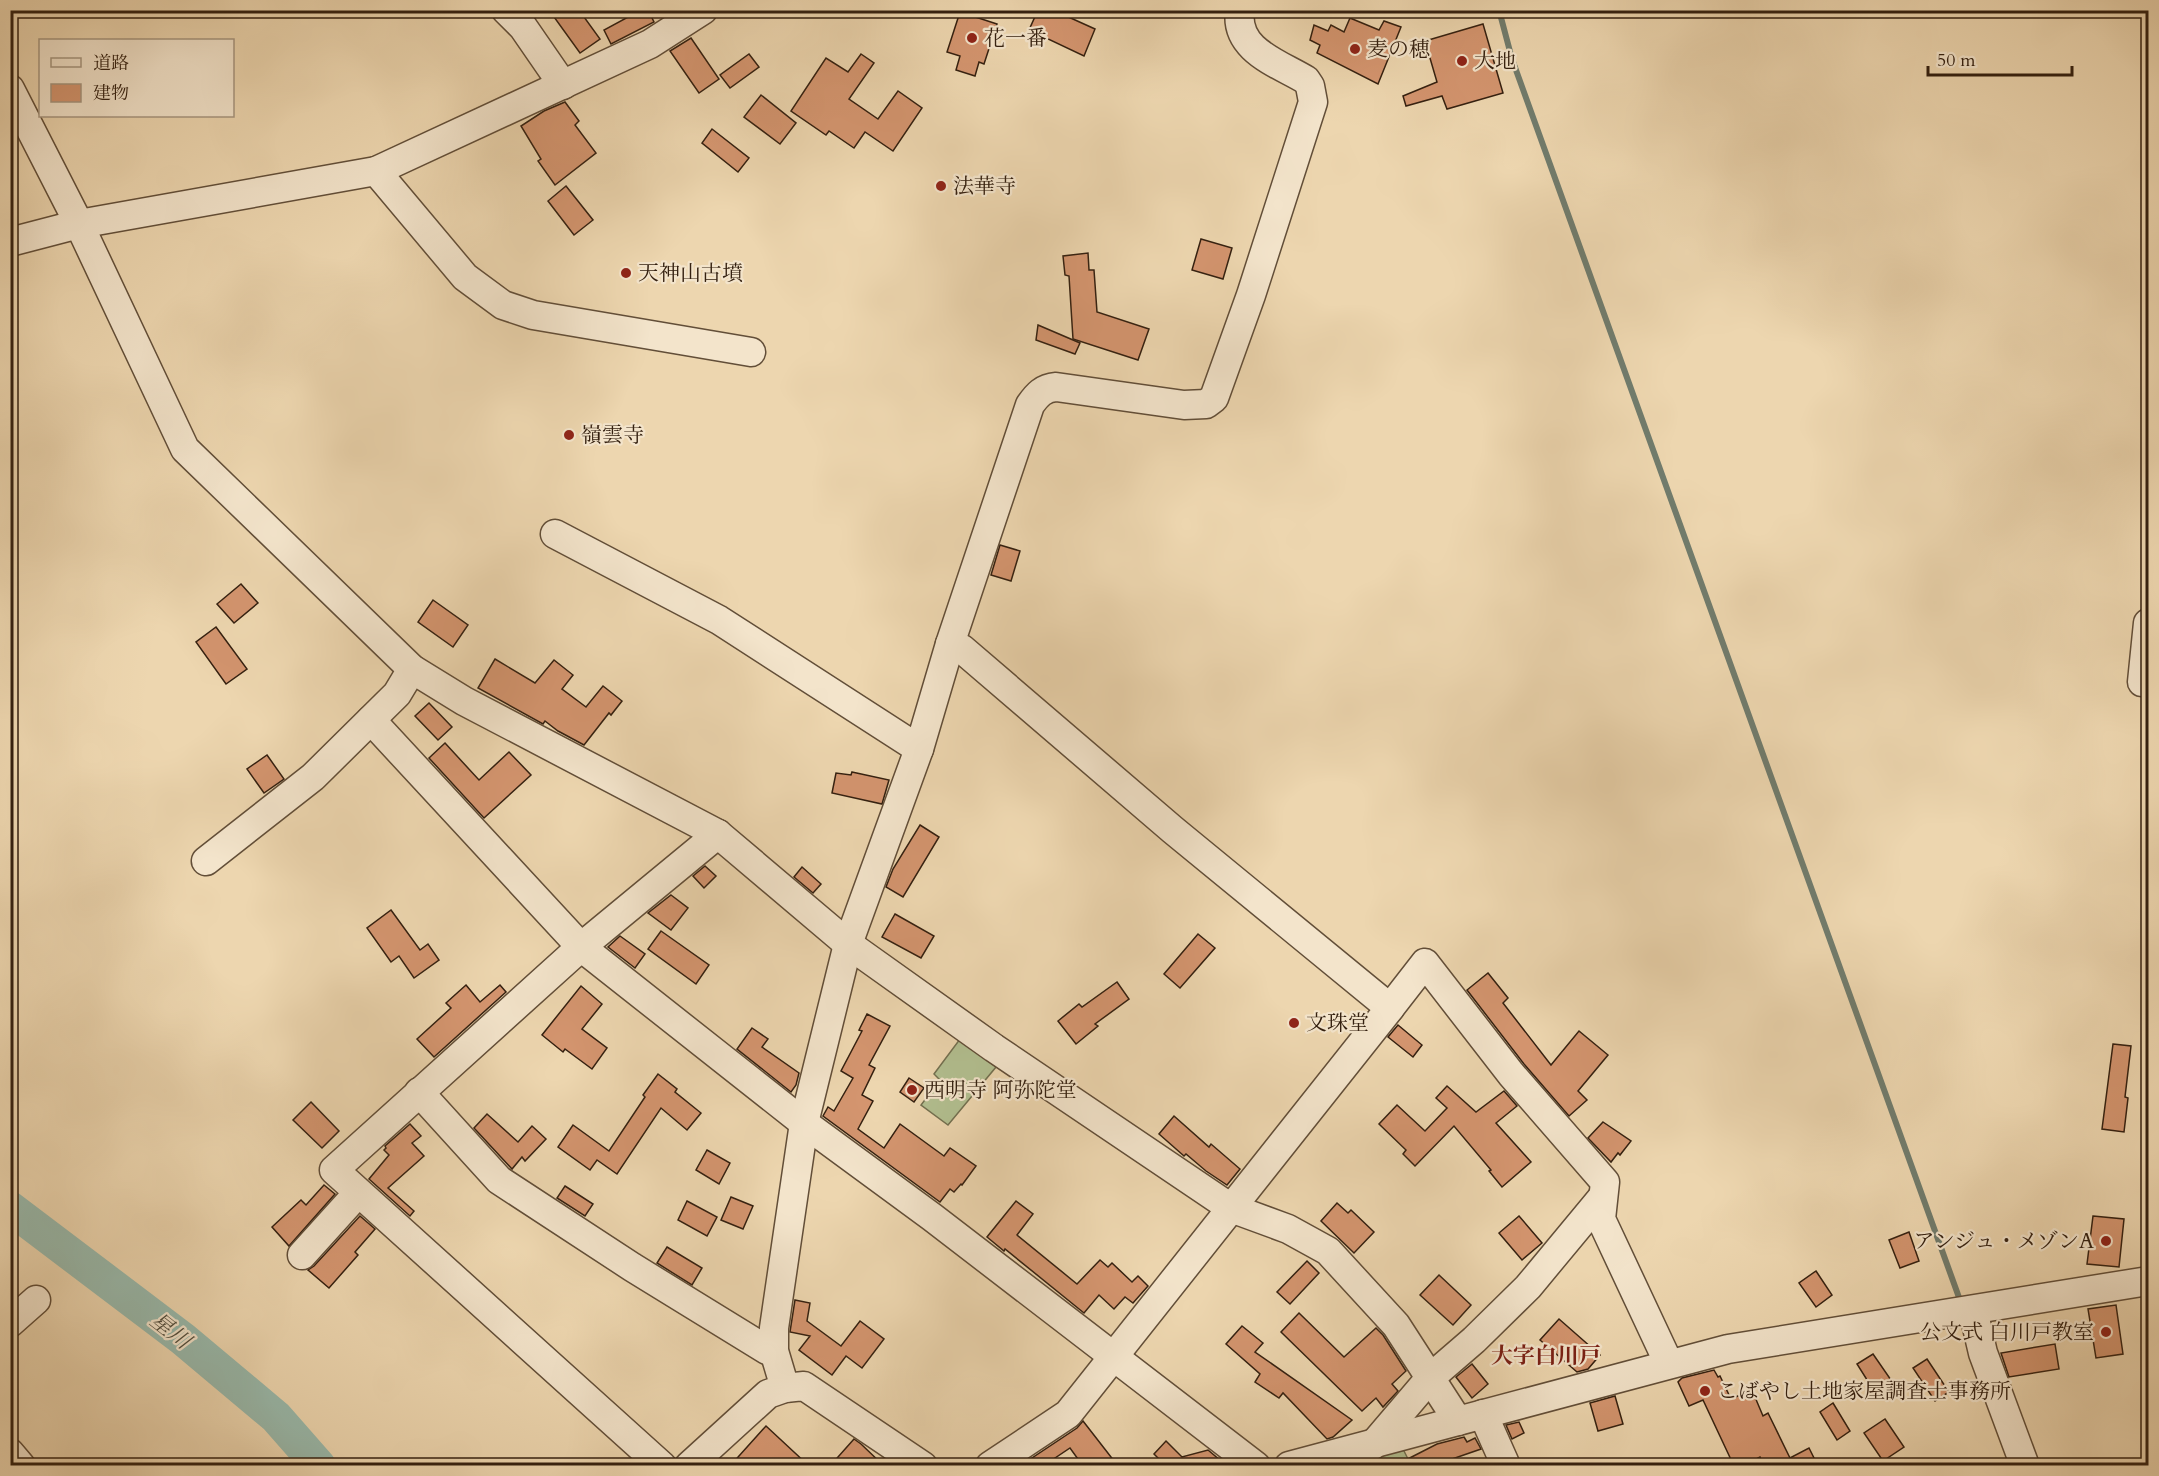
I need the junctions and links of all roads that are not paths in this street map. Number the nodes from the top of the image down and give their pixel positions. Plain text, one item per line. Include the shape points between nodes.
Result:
1 (506, 10) edge
2 (703, 10) edge
3 (1240, 10) edge
4 (563, 85) junction
5 (10, 89) edge
6 (376, 171) junction
7 (79, 224) junction
8 (10, 242) edge
9 (752, 352) dead end
10 (555, 534) dead end
11 (2148, 623) edge
12 (950, 644) junction
13 (412, 669) junction
14 (2148, 683) edge
15 (371, 720) junction
16 (919, 749) junction
17 (718, 834) junction
18 (206, 861) dead end
19 (848, 944) junction
20 (581, 947) junction
21 (1390, 1008) junction
22 (419, 1092) junction
23 (804, 1123) junction
24 (358, 1193) junction
25 (1601, 1199) junction
26 (1231, 1208) junction
27 (302, 1255) dead end
28 (2148, 1281) edge
29 (36, 1300) dead end
30 (1961, 1311) junction
31 (10, 1323) edge
32 (774, 1351) junction
33 (1113, 1357) junction
34 (1669, 1364) junction
35 (1430, 1378) junction
36 (785, 1388) junction
37 (1470, 1418) junction
38 (1375, 1443) junction
39 (10, 1453) edge
40 (21, 1466) edge
41 (662, 1466) edge
42 (689, 1466) edge
43 (923, 1466) edge
44 (990, 1466) edge
45 (1256, 1466) edge
46 (1289, 1466) edge
47 (1356, 1466) edge
48 (1506, 1466) edge
49 (2025, 1466) edge

1 - 4 street via 523,27
2 - 4 street via 650,44
3 - 12 street via 1240,30 1251,48 1306,80 1313,102 1214,398 1206,404 1184,405 1056,387 1042,391 1030,405
4 - 6 street
5 - 7 street
6 - 7 street
6 - 9 street via 465,277 503,305 533,315
7 - 8 street
7 - 13 street via 185,449
10 - 16 street via 718,620
11 - 14 street via 2142,682
12 - 16 street
12 - 21 street via 962,649 1173,830
13 - 15 street via 397,694
13 - 17 street via 464,701
15 - 18 street via 313,777
15 - 20 street
16 - 19 street
17 - 19 street
17 - 20 street
19 - 23 street
19 - 26 street
20 - 22 street
20 - 23 street
21 - 25 street via 1425,963 1511,1074 1605,1182
21 - 26 street
22 - 24 street via 334,1170
22 - 32 street via 499,1180 632,1267
23 - 32 street via 774,1328
23 - 33 street
24 - 27 street
24 - 41 street
25 - 34 street via 1600,1219
25 - 35 street via 1528,1287
26 - 33 street
26 - 35 street via 1288,1229 1328,1251 1396,1325
28 - 30 street
29 - 31 street
30 - 34 street via 1728,1349
30 - 49 street via 1983,1353
32 - 36 street
33 - 44 street via 1068,1414
33 - 45 street
34 - 37 street
35 - 37 street
35 - 38 street
36 - 42 street via 757,1402
36 - 43 street via 804,1386
37 - 38 street
37 - 48 street
38 - 46 street
38 - 47 street
39 - 40 street

